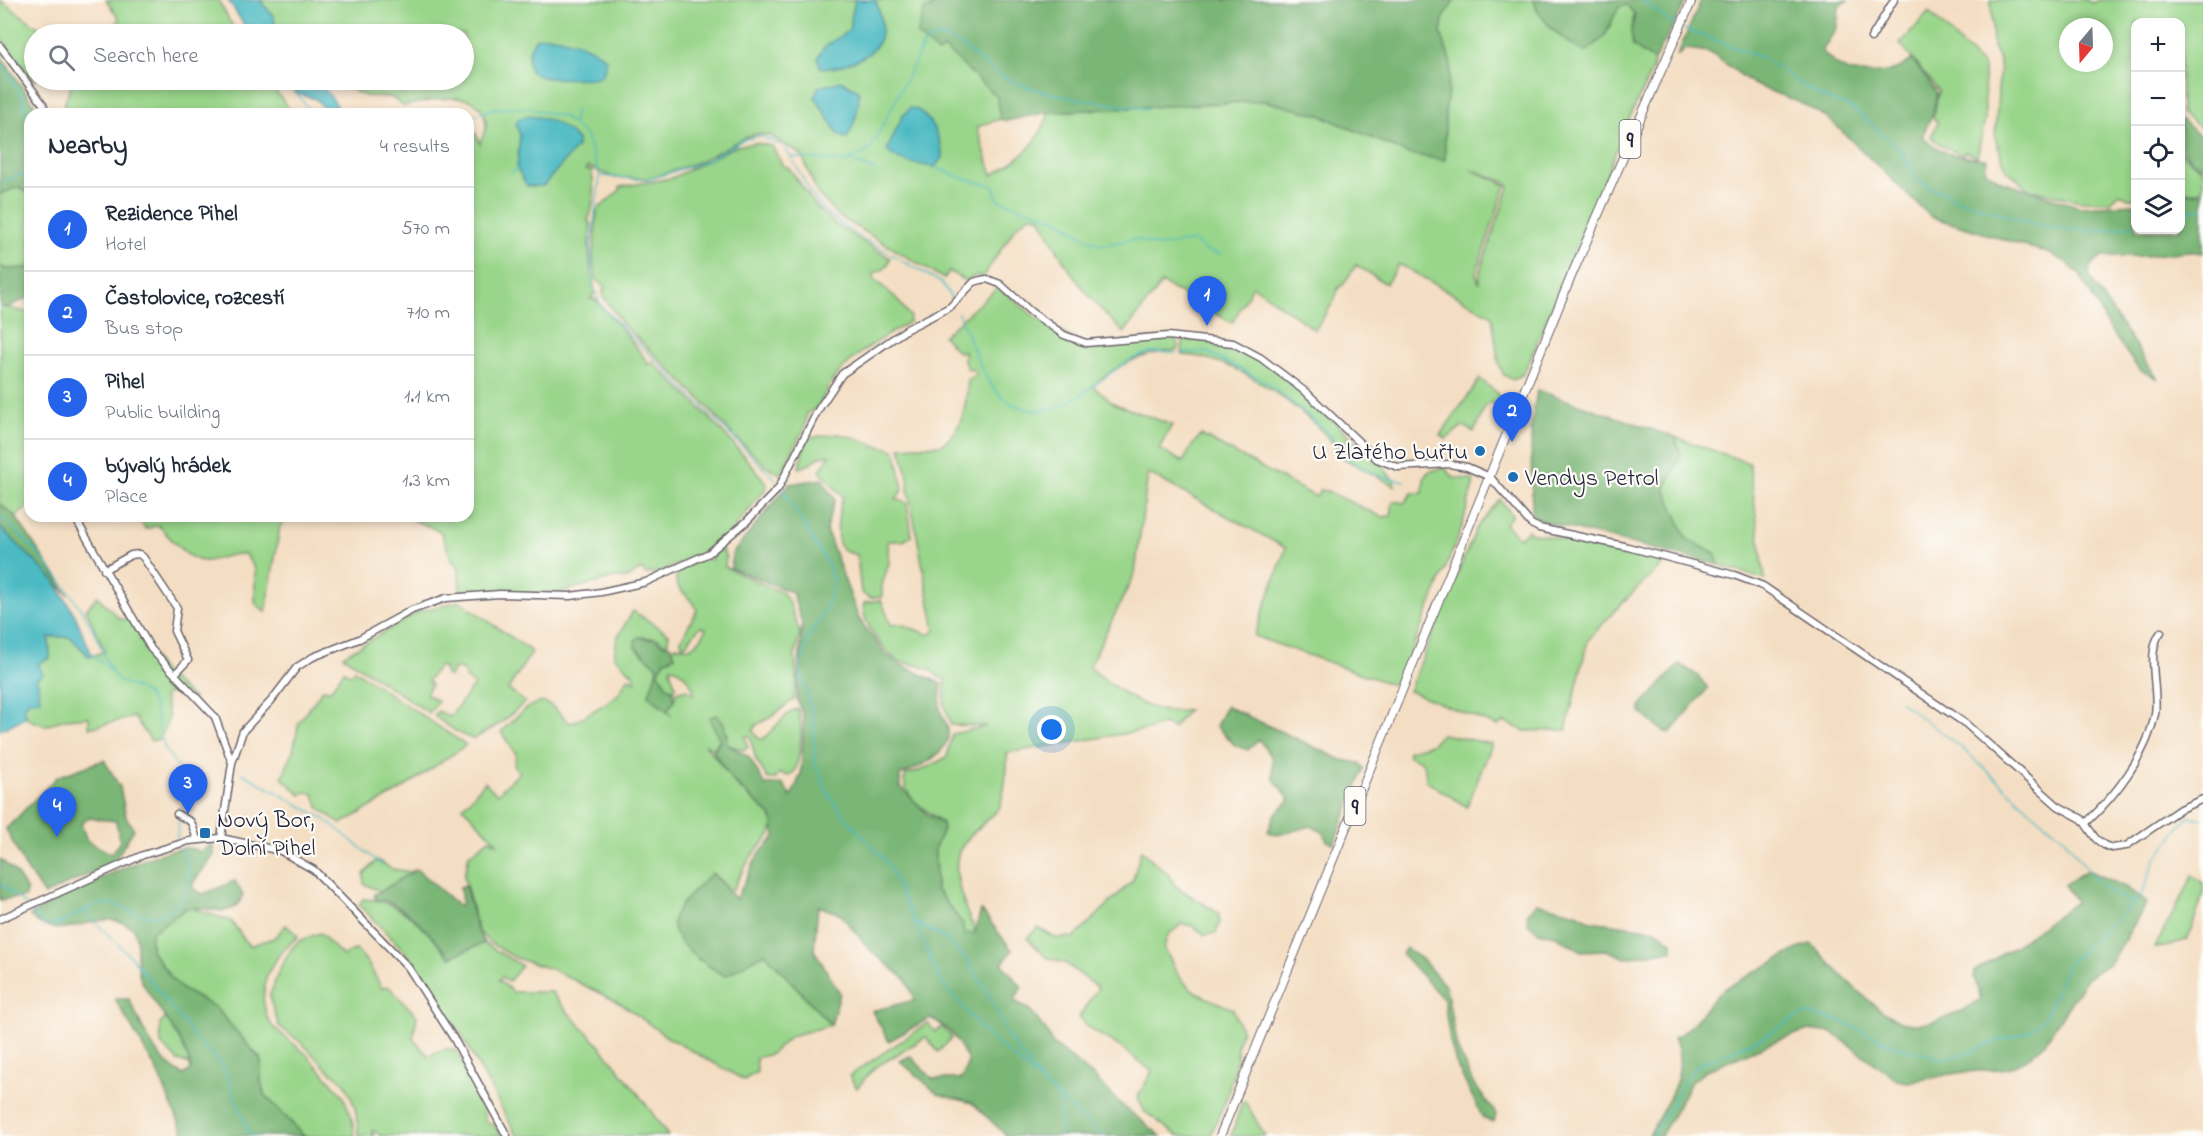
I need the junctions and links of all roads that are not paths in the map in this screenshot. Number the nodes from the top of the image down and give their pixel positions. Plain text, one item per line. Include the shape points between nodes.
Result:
1 (1692, 0) edge
2 (1894, 0) edge
3 (1871, 38) dead end
4 (0, 46) edge
5 (24, 78) edge
6 (33, 90) edge
7 (45, 108) edge
8 (1490, 477) junction
9 (78, 522) edge
10 (104, 570) junction
11 (2160, 632) dead end
12 (175, 674) junction
13 (232, 763) junction
14 (2203, 799) edge
15 (180, 816) dead end
16 (2086, 823) junction
17 (221, 838) junction
18 (197, 839) junction
19 (0, 919) edge
20 (507, 1136) edge
21 (1220, 1136) edge

1 - 8 main road, 9 via 1599,208
2 - 3 street
4 - 5 street
6 - 7 street
8 - 13 street via 1449,464 1386,465 1307,393 1261,358 1233,343 1168,336 1086,343 1064,335 1000,284 981,280 974,282 950,307 907,329 842,374 818,410 778,489 709,553 646,582 601,592 570,596 467,595 412,610 297,667 248,724
8 - 16 street via 1539,528 1734,575 1783,597 1966,724 2058,806
8 - 21 main road, 9
9 - 10 street
10 - 12 street via 151,648
10 - 12 street via 131,555 143,557 177,608 174,631 188,660
11 - 16 street via 2154,653 2155,715 2140,755 2106,805
12 - 13 street via 215,717
13 - 17 street
14 - 16 street via 2180,809 2126,846 2104,845
15 - 18 street via 191,822
17 - 18 street
17 - 20 street via 256,843 297,858 344,900 418,982 482,1086
18 - 19 street via 143,855

